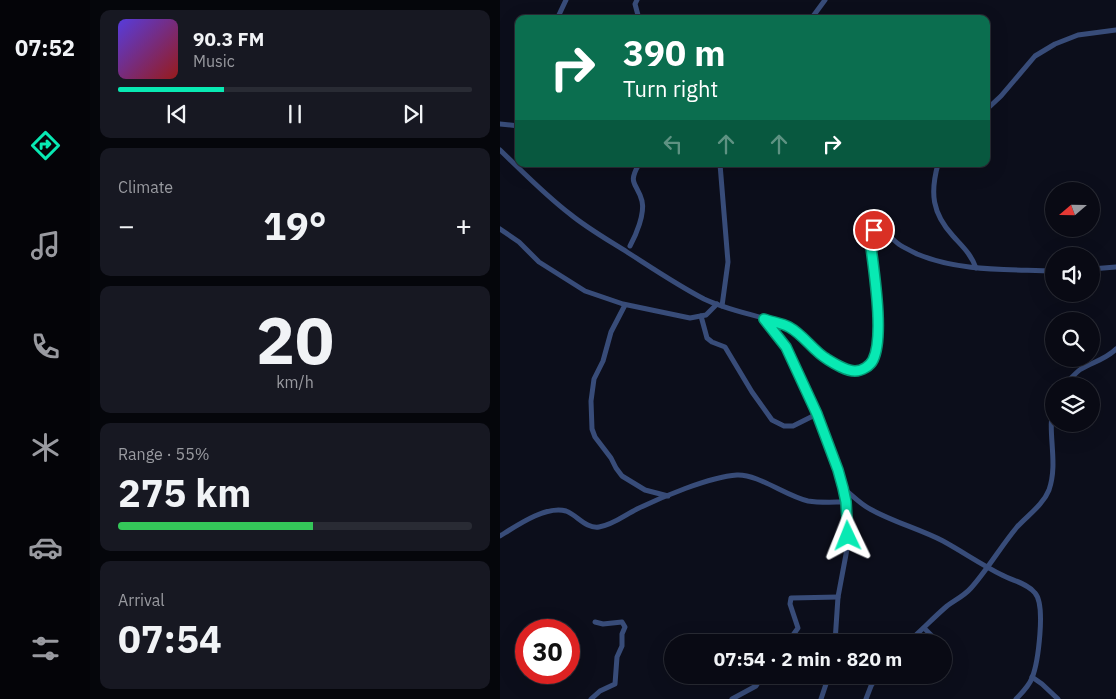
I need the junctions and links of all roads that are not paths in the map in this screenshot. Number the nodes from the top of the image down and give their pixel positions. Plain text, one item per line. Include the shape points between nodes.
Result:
1 (566, 0) edge
2 (637, 0) edge
3 (825, 0) edge
4 (559, 15) edge
5 (638, 15) edge
6 (814, 15) edge
7 (1114, 32) edge
8 (990, 106) edge
9 (500, 124) edge
10 (515, 126) edge
11 (500, 150) edge
12 (515, 165) edge
13 (517, 167) edge
14 (637, 167) edge
15 (720, 167) edge
16 (937, 167) edge
17 (500, 229) edge
18 (630, 246) dead end
19 (1116, 267) edge
20 (976, 268) junction
21 (1100, 268) edge
22 (1045, 271) edge
23 (625, 305) junction
24 (720, 305) junction
25 (701, 316) junction
26 (764, 319) junction
27 (1116, 349) edge
28 (1073, 377) edge
29 (817, 414) junction
30 (1052, 432) edge
31 (843, 488) junction
32 (669, 496) junction
33 (846, 502) junction
34 (500, 536) edge
35 (988, 567) junction
36 (838, 597) junction
37 (595, 622) dead end
38 (924, 628) junction
39 (794, 634) edge
40 (836, 634) edge
41 (917, 634) edge
42 (930, 634) edge
43 (1032, 678) junction
44 (757, 684) edge
45 (825, 684) edge
46 (872, 684) edge
47 (591, 699) edge
48 (732, 699) edge
49 (821, 699) edge
50 (866, 699) edge
51 (1016, 699) edge
52 (1058, 699) edge

1 - 4 street
2 - 5 street
3 - 6 street
7 - 8 street via 1078,35 1040,52
9 - 10 street
11 - 12 street
13 - 24 street via 571,216 683,287
14 - 18 street via 633,174 634,184 642,201 639,228
15 - 24 street via 728,262
16 - 20 street via 934,204 946,229 969,253
17 - 23 street via 520,242 538,262 585,291
19 - 21 street
20 - 22 street
20 - 26 street via 931,259 899,245 884,231 874,230 870,239 878,342 870,365 856,371 825,358 788,326
23 - 25 street via 684,318
23 - 32 street via 594,379 592,429 622,476 645,490
24 - 25 street
24 - 26 street
25 - 29 street via 707,338 725,347 772,420 792,426
26 - 29 street via 786,347
27 - 28 street
29 - 31 street
30 - 35 street via 1054,459 1049,490
31 - 33 street
31 - 35 street via 871,510 942,540
32 - 33 street via 719,478 739,475 809,501
32 - 34 street via 598,528 558,510 520,523
33 - 36 street via 847,549
35 - 38 street via 965,594
35 - 43 street via 1026,585 1038,596 1040,631
36 - 39 street via 792,598 790,604 798,628
36 - 40 street
37 - 47 street via 622,622 625,627 617,657 616,684
38 - 41 street
38 - 42 street
43 - 51 street
43 - 52 street
44 - 48 street
45 - 49 street
46 - 50 street

